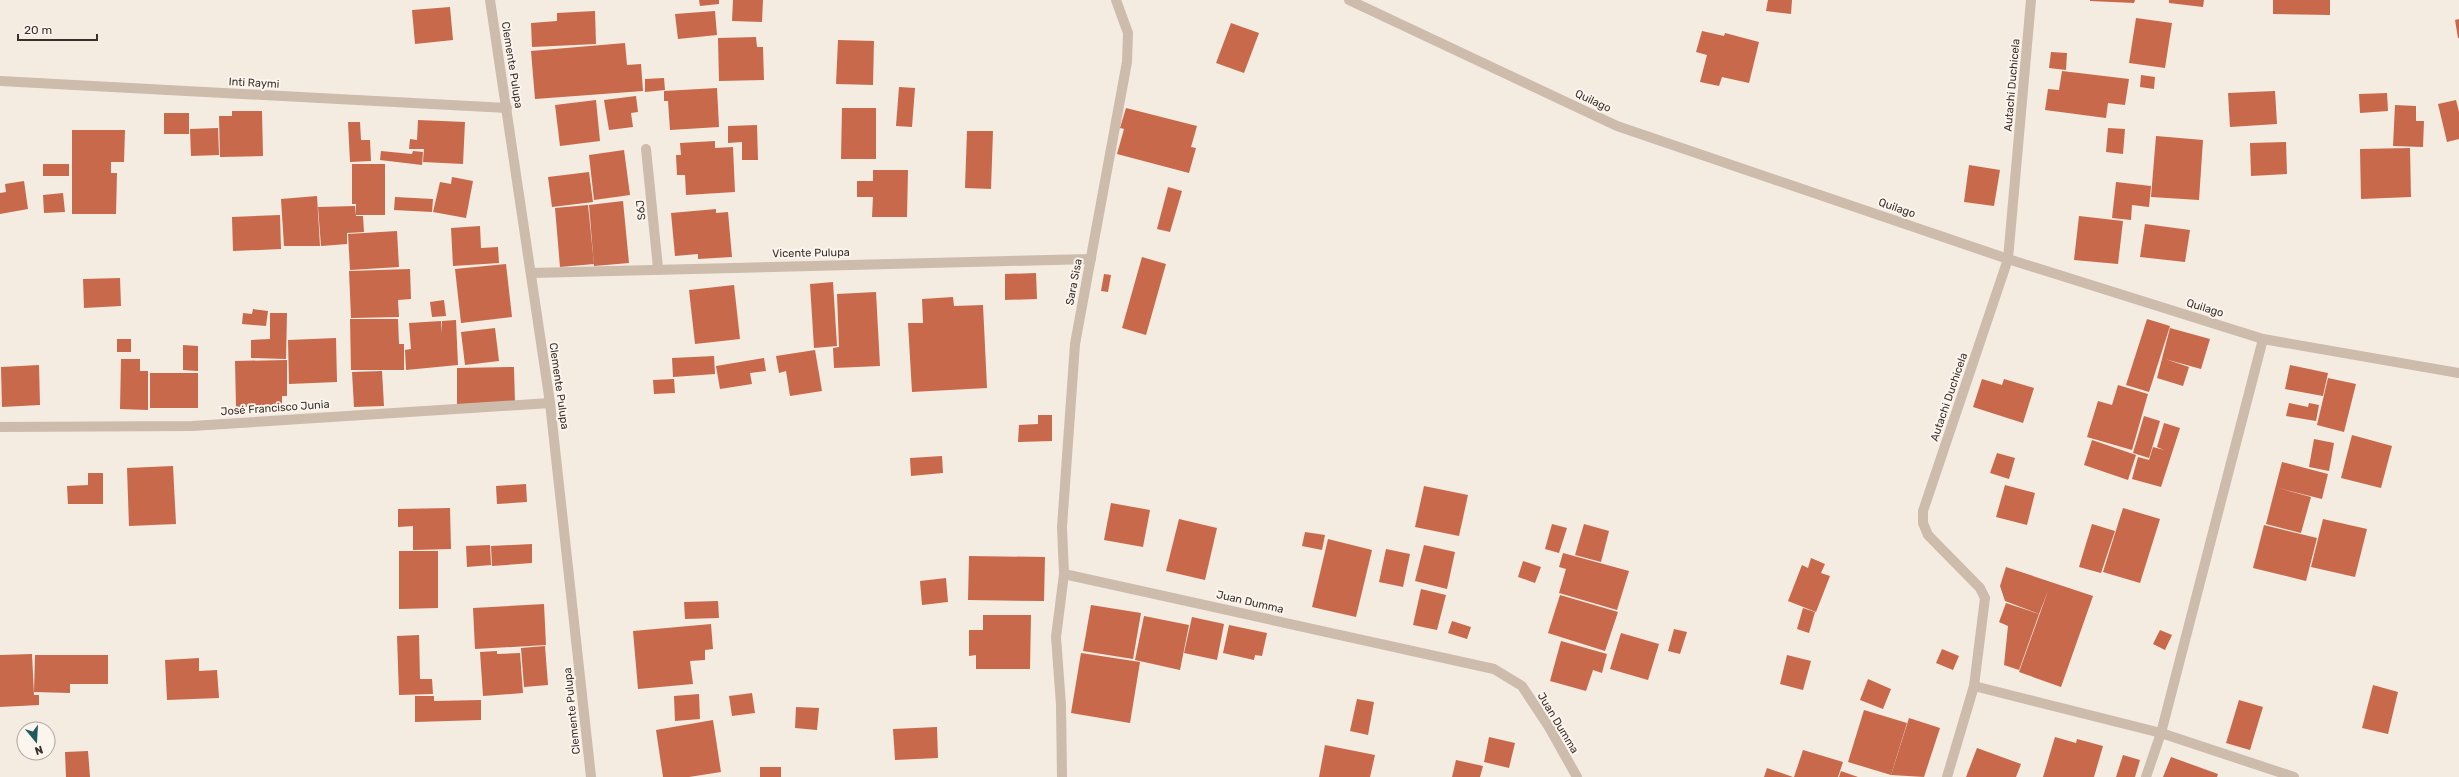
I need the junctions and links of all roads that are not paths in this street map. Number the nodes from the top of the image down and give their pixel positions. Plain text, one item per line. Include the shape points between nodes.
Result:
1 (490, 0) edge
2 (1116, 0) edge
3 (1349, 0) edge
4 (2031, 0) edge
5 (0, 81) edge
6 (507, 108) junction
7 (646, 149) dead end
8 (1091, 259) junction
9 (2008, 259) junction
10 (658, 268) junction
11 (532, 273) junction
12 (2263, 339) junction
13 (2459, 373) edge
14 (550, 402) junction
15 (0, 427) edge
16 (1064, 574) junction
17 (1974, 686) junction
18 (2161, 734) junction
19 (591, 777) edge
20 (1062, 777) edge
21 (1577, 777) edge
22 (1947, 777) edge
23 (2146, 777) edge
24 (2294, 777) edge

1 - 6 street, Clemente Pulupa
2 - 8 street, Sara Sisa via 1128,33 1127,62
3 - 9 street, Quilago via 1617,126
4 - 9 street, Autachi Duchicela
5 - 6 street, Inti Raymi
6 - 11 street, Clemente Pulupa
7 - 10 street, S6J
8 - 10 street, Vicente Pulupa
8 - 16 street, Sara Sisa via 1075,344 1062,527
9 - 12 street, Quilago
9 - 17 street, Autachi Duchicela via 1923,511 1923,523 1928,535 1980,588 1985,598
10 - 11 street, Vicente Pulupa
11 - 14 street, Clemente Pulupa
12 - 13 street, Quilago
12 - 18 street
14 - 15 street, José Francisco Junia via 192,426
14 - 19 street, Clemente Pulupa
16 - 20 street via 1056,637 1061,705
16 - 21 street, Juan Dumma via 1494,669 1522,686
17 - 18 street
17 - 22 street, Autachi Duchicela
18 - 23 street
18 - 24 street

